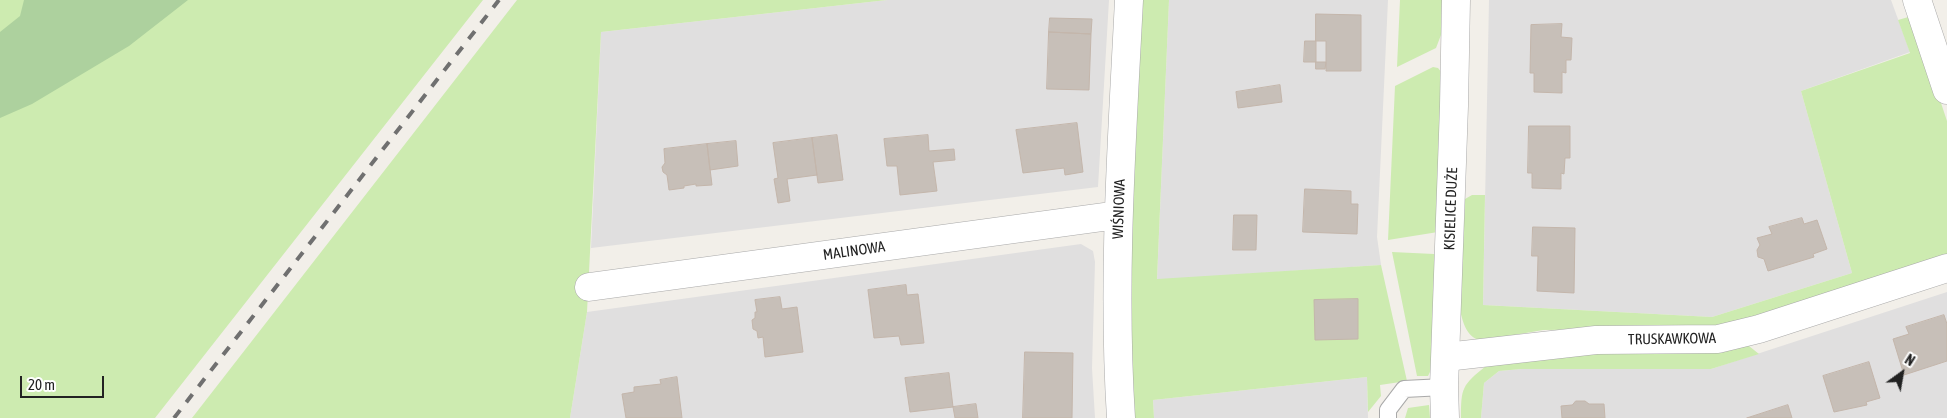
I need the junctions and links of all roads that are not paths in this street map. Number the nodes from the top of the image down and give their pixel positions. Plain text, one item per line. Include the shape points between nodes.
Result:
1 (1129, 0) edge
2 (1456, 0) edge
3 (1917, 0) edge
4 (1947, 90) edge
5 (1118, 215) junction
6 (1947, 268) edge
7 (589, 287) dead end
8 (1446, 357) junction
9 (1444, 387) junction
10 (1121, 418) edge
11 (1388, 418) edge
12 (1445, 418) edge

1 - 5 street, WIŚNIOWA
2 - 8 street, KISIELICE DUŻE
3 - 4 street
5 - 7 street, MALINOWA
5 - 10 street, WIŚNIOWA via 1116,310
6 - 8 street, TRUSKAWKOWA via 1759,329 1718,339 1596,340
8 - 9 street, KISIELICE DUŻE
9 - 11 lane via 1404,389 1388,410
9 - 12 street, KISIELICE DUŻE

